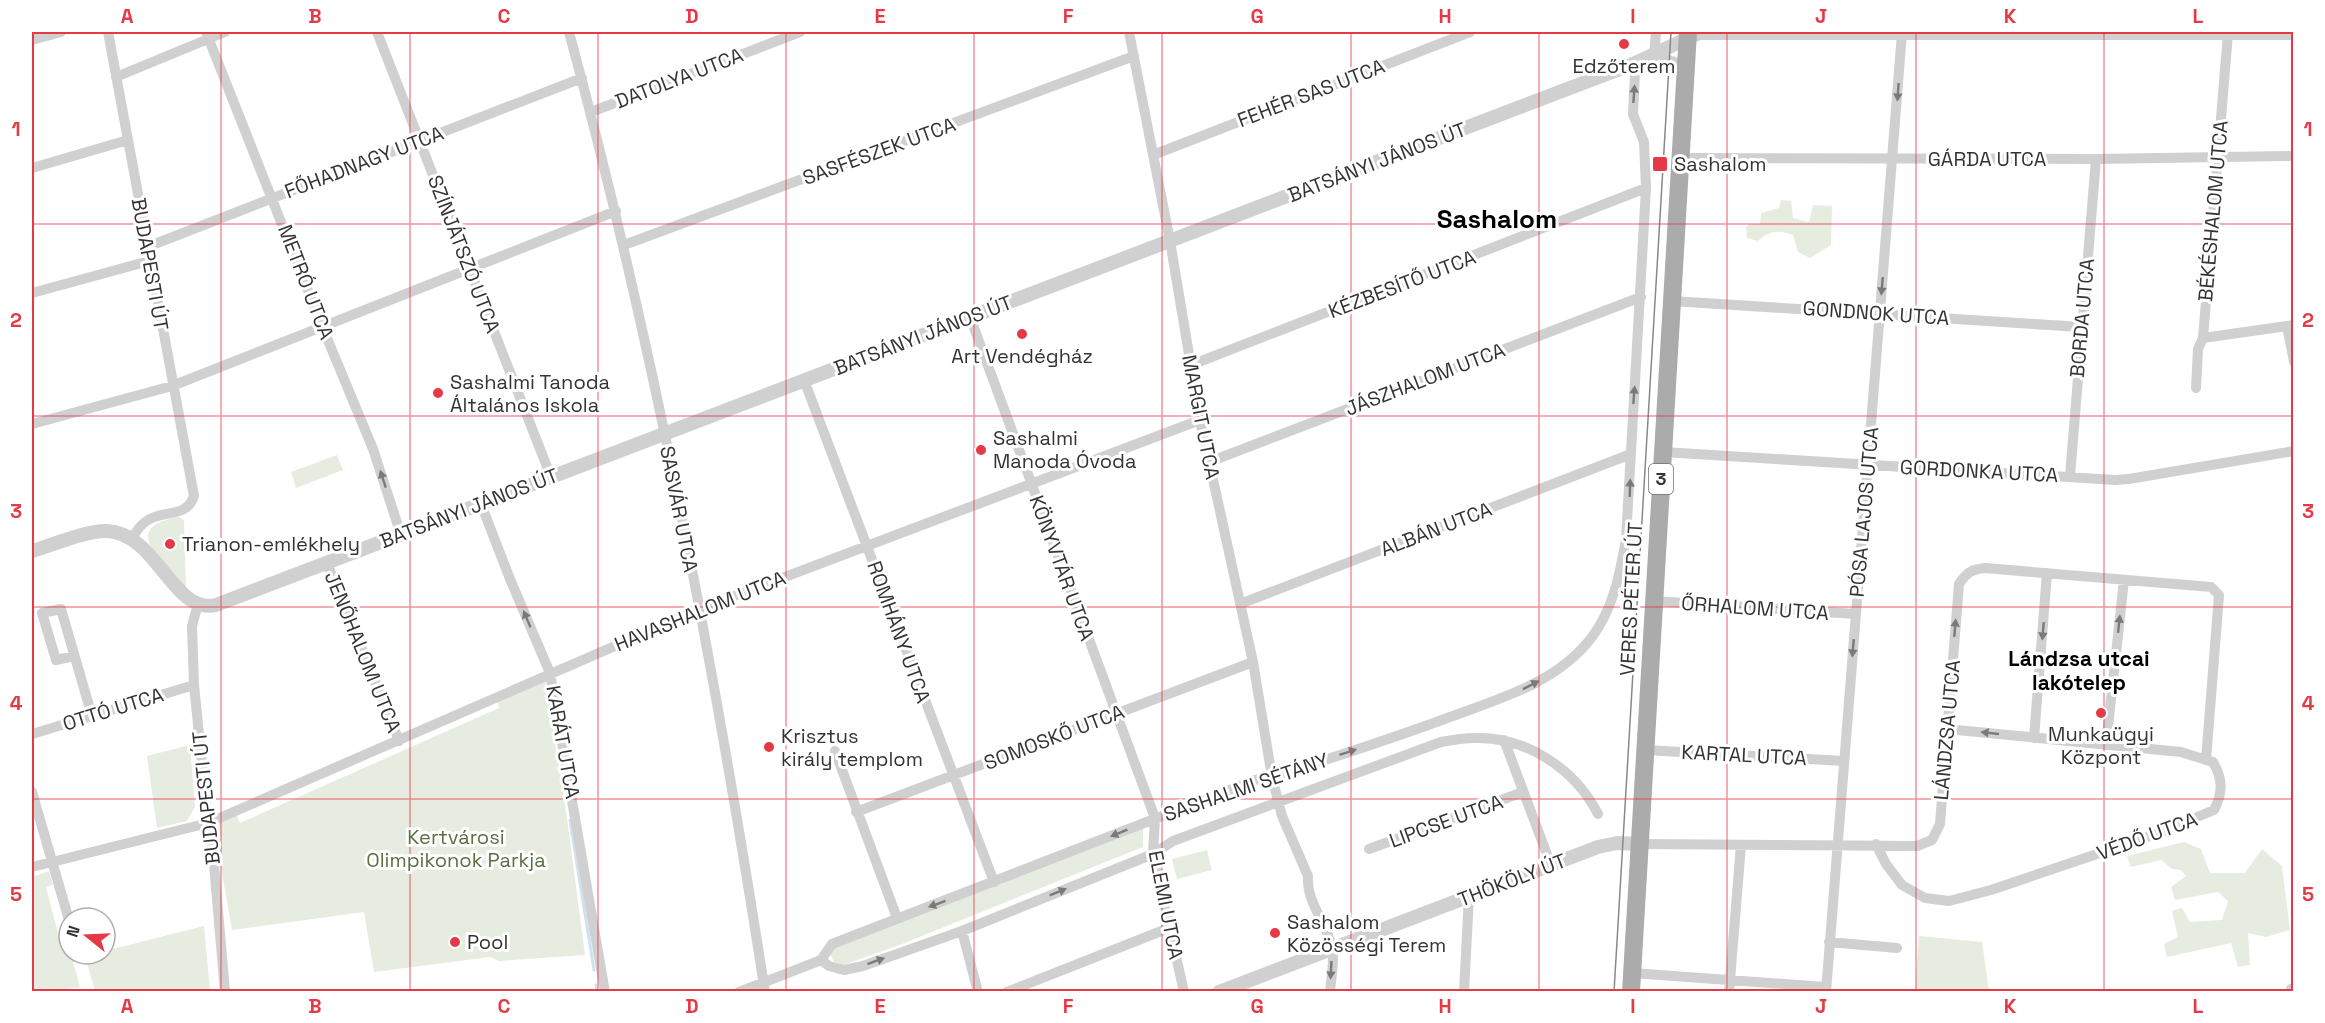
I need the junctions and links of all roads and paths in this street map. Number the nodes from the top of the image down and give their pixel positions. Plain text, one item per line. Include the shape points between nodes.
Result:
1 (61, 32) edge
2 (108, 32) edge
3 (225, 32) edge
4 (377, 32) edge
5 (569, 32) edge
6 (800, 32) edge
7 (1129, 32) edge
8 (1470, 32) edge
9 (1656, 32) edge
10 (1902, 33) junction
11 (2147, 33) edge
12 (2228, 33) junction
13 (2294, 33) edge
14 (1688, 34) edge
15 (207, 35) edge
16 (32, 40) edge
17 (1134, 56) junction
18 (1654, 56) junction
19 (1633, 64) junction
20 (1686, 65) junction
21 (116, 77) junction
22 (582, 78) junction
23 (591, 112) junction
24 (128, 140) junction
25 (420, 141) junction
26 (1154, 155) junction
27 (2294, 156) edge
28 (1680, 158) junction
29 (2218, 158) junction
30 (1893, 159) junction
31 (2096, 159) junction
32 (32, 168) edge
33 (1646, 188) junction
34 (273, 198) junction
35 (616, 211) junction
36 (1170, 241) junction
37 (624, 245) junction
38 (147, 247) junction
39 (149, 261) junction
40 (469, 268) junction
41 (32, 293) edge
42 (1641, 297) junction
43 (1672, 301) junction
44 (1880, 313) junction
45 (970, 318) junction
46 (322, 326) junction
47 (2290, 326) edge
48 (2081, 327) junction
49 (2203, 338) junction
50 (2294, 362) edge
51 (1191, 365) junction
52 (804, 380) junction
53 (172, 386) junction
54 (2196, 388) dead end
55 (1200, 420) junction
56 (32, 424) edge
57 (664, 433) junction
58 (2294, 451) edge
59 (1663, 452) junction
60 (1631, 454) junction
61 (1209, 462) junction
62 (1868, 465) junction
63 (2070, 476) junction
64 (551, 477) junction
65 (1031, 483) junction
66 (481, 504) junction
67 (401, 535) junction
68 (132, 539) junction
69 (867, 546) junction
70 (32, 551) edge
71 (327, 563) junction
72 (1622, 563) joint
73 (2047, 573) junction
74 (2124, 580) junction
75 (1654, 601) junction
76 (195, 603) junction
77 (1240, 604) junction
78 (700, 609) junction
79 (1856, 614) junction
80 (74, 656) junction
81 (1253, 662) junction
82 (550, 673) junction
83 (194, 685) junction
84 (1116, 714) junction
85 (92, 716) junction
86 (1947, 729) junction
87 (1406, 733) junction
88 (32, 734) edge
89 (2034, 738) junction
90 (1504, 740) junction
91 (399, 741) junction
92 (2106, 745) junction
93 (1645, 750) junction
94 (835, 751) dead end
95 (1412, 751) junction
96 (2206, 760) junction
97 (1844, 761) junction
98 (952, 776) junction
99 (1272, 777) junction
100 (32, 792) edge
101 (1523, 792) junction
102 (1279, 801) junction
103 (856, 812) junction
104 (1598, 814) dead end
105 (1155, 818) junction
106 (208, 823) junction
107 (1640, 844) junction
108 (1742, 844) junction
109 (1837, 844) junction
110 (1876, 844) junction
111 (1369, 849) dead end
112 (1153, 854) junction
113 (52, 861) junction
114 (1551, 866) junction
115 (32, 867) edge
116 (994, 882) junction
117 (1469, 896) junction
118 (65, 906) edge
119 (897, 918) junction
120 (1169, 928) junction
121 (962, 931) junction
122 (1829, 942) junction
123 (1897, 948) dead end
124 (1332, 949) junction
125 (821, 960) junction
126 (1730, 980) junction
127 (1632, 982) edge
128 (764, 987) edge
129 (1826, 989) edge
130 (225, 992) edge
131 (605, 992) edge
132 (740, 992) edge
133 (978, 992) edge
134 (1006, 992) edge
135 (1184, 992) edge
136 (1219, 992) edge
137 (1330, 992) edge
138 (1464, 992) edge
139 (1729, 992) edge

1 - 16 street
2 - 21 street, BUDAPESTI ÚT
3 - 15 street
4 - 25 street, SZÍNJÁTSZÓ UTCA
5 - 22 street, SASVÁR UTCA
6 - 23 street, DATOLYA UTCA
7 - 17 street, MARGIT UTCA
8 - 26 street, FEHÉR SAS UTCA
9 - 18 street
10 - 11 street
10 - 14 street
10 -> 30 street, PÓSA LAJOS UTCA
11 - 12 street
12 - 13 street
12 - 29 street, BÉKÉSHALOM UTCA
14 - 18 street, BATSÁNYI JÁNOS ÚT
14 - 20 main road, VERES PÉTER ÚT / 3
15 - 21 street
15 - 34 street, METRÓ UTCA
17 - 26 street, MARGIT UTCA
17 - 37 street, SASFÉSZEK UTCA
18 - 19 street, BATSÁNYI JÁNOS ÚT
18 - 20 street
33 -> 19 street, VERES PÉTER ÚT via 1644,142 1633,114
19 - 36 street, BATSÁNYI JÁNOS ÚT
20 - 28 main road, VERES PÉTER ÚT / 3
21 - 24 street, BUDAPESTI ÚT
22 - 23 street, SASVÁR UTCA
22 - 25 street, FŐHADNAGY UTCA
23 - 35 street, SASVÁR UTCA
24 - 32 street
24 - 38 street, BUDAPESTI ÚT
25 - 34 street, FŐHADNAGY UTCA
25 - 40 street, SZÍNJÁTSZÓ UTCA
26 - 36 street, MARGIT UTCA
27 - 29 street, GÁRDA UTCA
28 - 30 street, GÁRDA UTCA
28 - 43 main road, VERES PÉTER ÚT / 3
29 - 31 street, GÁRDA UTCA
29 - 49 street, BÉKÉSHALOM UTCA
30 - 31 street, GÁRDA UTCA
30 -> 44 street, PÓSA LAJOS UTCA
31 - 48 street, BORDA UTCA
33 - 42 street, VERES PÉTER ÚT
33 - 51 street, KÉZBESÍTŐ UTCA
34 - 38 street, FŐHADNAGY UTCA
34 - 46 street, METRÓ UTCA
35 - 37 street, SASVÁR UTCA
35 - 40 street
36 - 45 street, BATSÁNYI JÁNOS ÚT
36 - 51 street, MARGIT UTCA
37 - 57 street, SASVÁR UTCA
38 - 39 street, BUDAPESTI ÚT
39 - 41 street
39 - 53 street, BUDAPESTI ÚT
40 - 46 street
40 - 64 street, SZÍNJÁTSZÓ UTCA
60 -> 42 street, VERES PÉTER ÚT
42 - 61 street, JÁSZHALOM UTCA
43 - 44 street, GONDNOK UTCA
43 - 59 main road, VERES PÉTER ÚT / 3
44 - 48 street, GONDNOK UTCA
44 - 62 street, PÓSA LAJOS UTCA
45 - 52 street, BATSÁNYI JÁNOS ÚT
45 - 65 street, KÖNYVTÁR UTCA
46 - 53 street
67 -> 46 street, METRÓ UTCA via 373,449
47 - 49 street
47 - 50 street
48 - 63 street, BORDA UTCA
49 - 54 street, BÉKÉSHALOM UTCA via 2198,349
51 - 55 street, MARGIT UTCA
52 - 57 street, BATSÁNYI JÁNOS ÚT
52 - 69 street, ROMHÁNY UTCA
53 - 56 street
53 - 68 street, BUDAPESTI ÚT via 194,496 184,510 146,521
55 - 61 street, MARGIT UTCA
55 - 65 street, HAVASHALOM UTCA
57 - 64 street, BATSÁNYI JÁNOS ÚT
57 - 78 street, SASVÁR UTCA
58 - 63 street, GORDONKA UTCA via 2129,479
59 - 62 street, GORDONKA UTCA
59 - 75 main road, VERES PÉTER ÚT / 3
72 -> 60 street, VERES PÉTER ÚT
60 - 77 street, ALBÁN UTCA
61 - 77 street, MARGIT UTCA
62 - 63 street, GORDONKA UTCA
62 - 79 street, PÓSA LAJOS UTCA
64 - 66 street, BATSÁNYI JÁNOS ÚT
65 - 69 street, HAVASHALOM UTCA
65 - 84 street, KÖNYVTÁR UTCA
66 - 67 street, BATSÁNYI JÁNOS ÚT
82 -> 66 street, KARÁT UTCA
67 - 71 street, BATSÁNYI JÁNOS ÚT
68 - 70 street via 102,531
68 - 76 street
69 - 78 street, HAVASHALOM UTCA
69 - 98 street, ROMHÁNY UTCA
71 - 76 street, BATSÁNYI JÁNOS ÚT via 216,605
71 - 91 street, JENŐHALOM UTCA
87 -> 72 street, SASHALMI SÉTÁNY via 1523,689 1562,667 1599,627
73 - 74 street, LÁNDZSA UTCA
86 -> 73 street, LÁNDZSA UTCA via 1959,584 1965,574 1974,568
73 -> 89 street
92 -> 74 street
74 - 96 street, LÁNDZSA UTCA via 2211,587 2219,595
75 - 79 street, ŐRHALOM UTCA
75 - 93 main road, VERES PÉTER ÚT / 3
76 - 83 street, BUDAPESTI ÚT
77 - 81 street, MARGIT UTCA
78 - 82 street, HAVASHALOM UTCA
78 - 128 street, SASVÁR UTCA via 735,795
79 -> 97 street, PÓSA LAJOS UTCA
80 - 80 street via 56,660 42,613 61,609
80 - 85 street
81 - 84 street, SOMOSKŐ UTCA
81 - 99 street, MARGIT UTCA
82 - 91 street, HAVASHALOM UTCA
82 - 131 street, KARÁT UTCA
83 - 85 street, OTTÓ UTCA
83 - 106 street, BUDAPESTI ÚT
84 - 98 street, SOMOSKŐ UTCA
84 - 105 street, KÖNYVTÁR UTCA
85 - 88 street, OTTÓ UTCA
89 -> 86 street
86 - 110 street, LÁNDZSA UTCA via 1940,824 1935,836 1923,845
87 - 95 street
99 -> 87 street, SASHALMI SÉTÁNY
89 - 92 street
90 - 95 street, SASHALMI SÉTÁNY via 1465,739
90 - 101 street
90 - 104 street, SASHALMI SÉTÁNY via 1555,764 1577,783
91 - 106 street, HAVASHALOM UTCA
92 - 96 street via 2181,752
93 - 97 street, KARTAL UTCA
93 - 107 main road, VERES PÉTER ÚT / 3
94 - 103 street
95 - 102 street, SASHALMI SÉTÁNY
96 - 110 street, VÉDŐ UTCA via 2213,762 2221,775 2220,799 2206,815 1957,900 1923,900 1902,885
97 - 109 street, PÓSA LAJOS UTCA
98 - 103 street, SOMOSKŐ UTCA
98 - 116 street, ROMHÁNY UTCA
99 - 102 street, MARGIT UTCA
99 - 105 street, SASHALMI SÉTÁNY
100 - 113 street
101 - 111 street, LIPCSE UTCA
101 - 114 street
102 - 112 street, SASHALMI SÉTÁNY via 1173,841
102 - 124 street, MARGIT UTCA via 1295,857
103 - 119 street
105 - 112 street, ELEMI UTCA
105 -> 116 street, SASHALMI SÉTÁNY
106 - 113 street, HAVASHALOM UTCA
106 - 130 street, BUDAPESTI ÚT
107 - 108 street, LÁNDZSA UTCA
107 - 114 street, THÖKÖLY ÚT via 1611,844
107 - 127 main road, VERES PÉTER ÚT / 3
108 - 109 street, LÁNDZSA UTCA
108 - 126 street
109 - 110 street, LÁNDZSA UTCA
109 - 122 street, PÓSA LAJOS UTCA
112 - 120 street, ELEMI UTCA
121 -> 112 street, SASHALMI SÉTÁNY
113 - 115 street, HAVASHALOM UTCA
113 - 118 street
114 - 117 street, THÖKÖLY ÚT
116 -> 119 street, SASHALMI SÉTÁNY
117 - 124 street, THÖKÖLY ÚT
117 - 138 street
119 - 125 street, SASHALMI SÉTÁNY via 832,944
120 - 134 street
120 - 135 street, ELEMI UTCA
125 -> 121 street, SASHALMI SÉTÁNY via 843,970 863,966
121 - 133 street
122 - 123 street
122 - 129 street, PÓSA LAJOS UTCA
124 - 136 street, THÖKÖLY ÚT
124 -> 137 street
125 - 128 street, SASHALMI SÉTÁNY
126 - 127 street
126 - 129 street
126 - 139 street
128 - 132 street, SASHALMI SÉTÁNY

